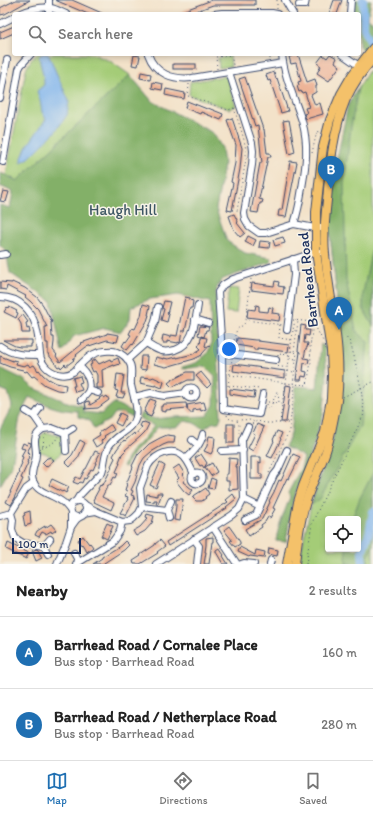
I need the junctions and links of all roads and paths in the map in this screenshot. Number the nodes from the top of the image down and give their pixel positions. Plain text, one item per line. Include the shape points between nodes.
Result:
1 (50, 0) edge
2 (277, 0) edge
3 (285, 0) edge
4 (306, 0) edge
5 (351, 0) edge
6 (299, 5) dead end
7 (50, 11) edge
8 (22, 12) edge
9 (277, 12) edge
10 (292, 12) edge
11 (350, 12) edge
12 (12, 18) edge
13 (0, 24) edge
14 (373, 48) edge
15 (29, 56) edge
16 (149, 56) edge
17 (223, 56) edge
18 (231, 56) edge
19 (282, 56) edge
20 (347, 56) edge
21 (6, 60) dead end
22 (283, 63) junction
23 (366, 63) edge
24 (231, 72) junction
25 (218, 74) junction
26 (189, 89) dead end
27 (1, 90) junction
28 (15, 93) junction
29 (0, 98) edge
30 (234, 108) dead end
31 (231, 110) dead end
32 (327, 133) junction
33 (0, 137) edge
34 (7, 138) junction
35 (3, 162) dead end
36 (306, 165) junction
37 (237, 211) dead end
38 (294, 224) junction
39 (315, 228) junction
40 (324, 228) junction
41 (316, 252) junction
42 (325, 252) junction
43 (293, 259) junction
44 (250, 274) junction
45 (0, 297) edge
46 (198, 305) dead end
47 (158, 307) dead end
48 (195, 320) junction
49 (246, 320) junction
50 (298, 321) junction
51 (155, 322) junction
52 (313, 322) junction
53 (208, 323) dead end
54 (162, 324) dead end
55 (280, 325) junction
56 (290, 325) junction
57 (297, 331) junction
58 (342, 332) dead end
59 (235, 336) dead end
60 (292, 340) junction
61 (329, 341) junction
62 (146, 343) junction
63 (292, 343) junction
64 (295, 344) junction
65 (0, 346) edge
66 (291, 351) junction
67 (294, 352) junction
68 (222, 353) junction
69 (39, 355) junction
70 (290, 358) junction
71 (128, 359) junction
72 (296, 359) junction
73 (276, 360) dead end
74 (79, 366) junction
75 (288, 371) junction
76 (294, 372) junction
77 (373, 382) edge
78 (286, 383) junction
79 (294, 384) junction
80 (228, 386) dead end
81 (361, 388) junction
82 (89, 390) junction
83 (98, 393) dead end
84 (186, 393) dead end
85 (263, 394) dead end
86 (134, 397) junction
87 (82, 400) dead end
88 (262, 401) junction
89 (336, 401) junction
90 (279, 403) dead end
91 (40, 408) dead end
92 (225, 409) junction
93 (26, 411) dead end
94 (34, 416) junction
95 (237, 420) junction
96 (254, 422) junction
97 (280, 423) junction
98 (290, 423) junction
99 (329, 424) junction
100 (248, 426) joint
101 (45, 428) junction
102 (73, 428) dead end
103 (63, 432) junction
104 (203, 434) dead end
105 (192, 440) dead end
106 (242, 440) junction
107 (198, 445) junction
108 (243, 450) junction
109 (287, 450) dead end
110 (66, 451) dead end
111 (222, 452) dead end
112 (186, 459) junction
113 (194, 474) dead end
114 (271, 474) junction
115 (34, 484) junction
116 (86, 489) junction
117 (244, 499) junction
118 (62, 501) junction
119 (75, 501) junction
120 (171, 501) dead end
121 (84, 504) junction
122 (260, 507) junction
123 (142, 508) junction
124 (167, 510) junction
125 (70, 511) junction
126 (96, 511) junction
127 (11, 513) junction
128 (82, 514) junction
129 (0, 516) edge
130 (169, 518) dead end
131 (245, 520) dead end
132 (122, 522) junction
133 (71, 527) junction
134 (213, 527) junction
135 (50, 539) dead end
136 (194, 539) junction
137 (44, 546) junction
138 (74, 553) dead end
139 (48, 554) dead end
140 (77, 563) edge
141 (57, 564) edge
142 (156, 564) edge
143 (197, 564) edge
144 (237, 564) edge
145 (241, 564) edge
146 (254, 564) edge
147 (287, 564) edge
148 (295, 564) edge
149 (306, 564) edge

1 - 7 street
2 - 9 path
3 - 10 street
4 - 6 street via 305,5
5 - 11 street
7 - 8 street via 33,9
12 - 13 street
14 - 23 main road, Barrhead Road
15 - 28 street via 19,69
16 - 25 street via 160,71 178,79
17 - 25 path via 216,57
18 - 24 path
19 - 22 street
20 - 23 street
21 - 27 street
22 - 24 street
22 - 36 street via 306,135
23 - 32 main road, Barrhead Road via 346,85
23 - 40 main road, Barrhead Road via 350,91 340,119 329,176
24 - 25 street
24 - 38 street via 253,150 245,219 254,230 266,233
26 - 31 path via 190,97
27 - 28 street
27 - 29 street
28 - 34 street
30 - 37 path via 246,152
32 - 36 path via 317,131
32 - 39 main road, Barrhead Road
33 - 34 street
34 - 35 street
36 - 38 street via 299,212
38 - 39 street
39 - 40 street
39 - 41 main road, Barrhead Road
40 - 42 main road, Barrhead Road
41 - 42 street
41 - 43 street
41 - 61 main road, Barrhead Road
42 - 89 main road, Barrhead Road via 338,352
43 - 44 street
43 - 56 street
44 - 49 path
44 - 68 street via 222,285 218,292
45 - 69 street via 17,301 28,310 37,331
46 - 48 street
47 - 51 street
48 - 53 street
48 - 62 street via 192,334 180,348 163,351
49 - 55 path
49 - 59 path
50 - 52 path
50 - 56 path
50 - 57 path
51 - 54 street
51 - 62 street
52 - 61 path via 323,341
52 - 79 path via 307,385
55 - 56 path
55 - 60 path via 279,338
56 - 57 path
56 - 60 path
57 - 64 path
58 - 81 path via 350,342
60 - 63 path
61 - 99 main road, Barrhead Road via 332,375
62 - 71 street
63 - 64 path
63 - 66 path
64 - 67 path
65 - 69 street via 11,352
66 - 67 path
66 - 70 path
67 - 72 path via 297,353
68 - 73 street
68 - 92 street
69 - 74 street via 46,367 56,373 74,372
70 - 72 path
70 - 75 path
71 - 74 street via 114,351 103,351 92,354
71 - 86 street
72 - 76 path
74 - 82 street via 88,377
75 - 76 path
75 - 78 path
76 - 79 path
77 - 81 path
78 - 79 path
78 - 80 path via 230,375
78 - 97 path
79 - 98 path
81 - 89 path
81 - 149 path via 364,414 312,523
82 - 83 street
82 - 87 street
84 - 86 street via 165,396 151,393
85 - 88 street
86 - 116 street via 137,409 134,422 110,445 102,472
88 - 90 path
88 - 92 street via 259,414
89 - 99 main road, Barrhead Road
91 - 94 street
92 - 95 path via 228,418
93 - 94 street
94 - 101 street
95 - 96 path
95 - 106 path via 240,425 239,438
96 - 97 path
96 - 100 path
97 - 98 path
98 - 114 path via 290,432
99 - 147 main road, Barrhead Road via 298,502
99 - 148 main road, Barrhead Road via 325,452 305,504
100 - 106 street
101 - 103 street
101 - 103 path via 47,434 43,447 56,440
101 - 115 street via 39,432 35,440 36,456 32,473
102 - 103 street
103 - 110 street
104 - 107 street
105 - 107 street
106 - 108 street
107 - 112 street
108 - 111 street
108 - 117 street
109 - 114 street via 278,470
112 - 113 street
112 - 123 street via 171,451 158,456 150,463 140,488
114 - 122 street
115 - 118 street via 41,491
115 - 127 street via 26,489
116 - 119 street
116 - 121 street
117 - 122 street
117 - 134 street via 239,509
118 - 119 street
118 - 125 street
119 - 121 street
119 - 125 street via 70,506
120 - 124 street
121 - 126 street
121 - 128 street
122 - 131 street via 256,515
123 - 124 street
123 - 132 street via 130,521
124 - 130 street
125 - 128 street via 76,516
125 - 133 street
126 - 128 street
126 - 132 street
127 - 129 street
127 - 137 street via 15,538 23,543
128 - 133 street
132 - 140 street via 120,531 113,541
133 - 141 street
134 - 136 street
134 - 144 street
135 - 137 street
136 - 142 street
136 - 143 street via 199,546
137 - 139 street
138 - 140 street
145 - 146 street

